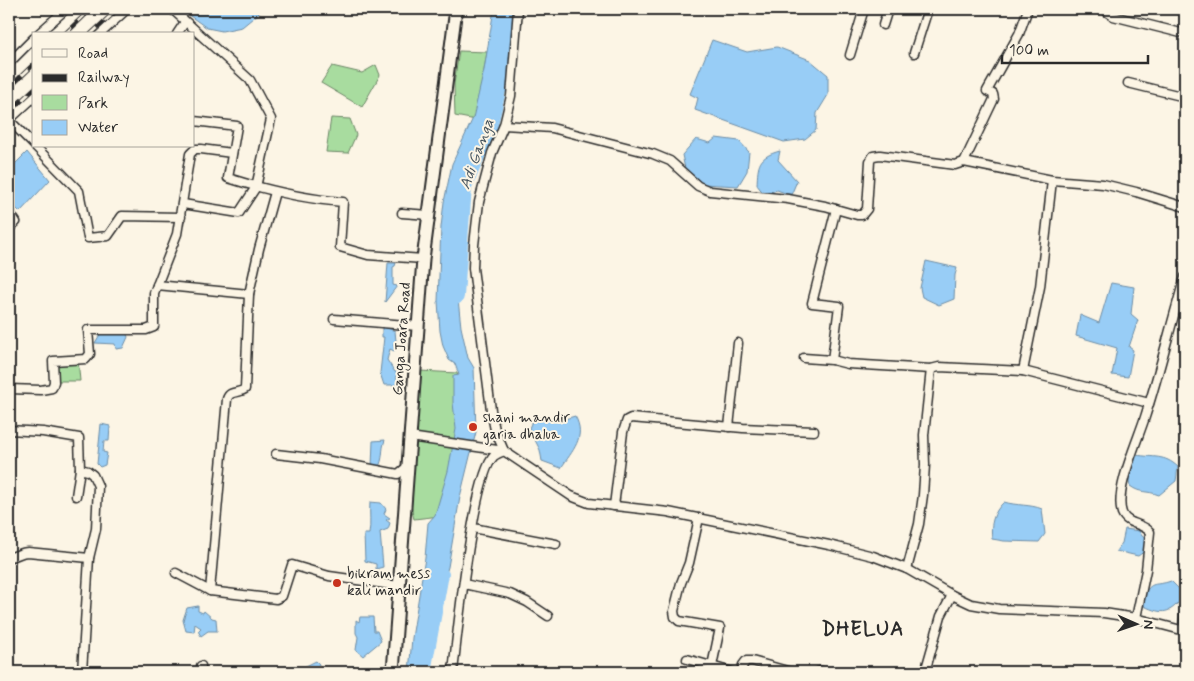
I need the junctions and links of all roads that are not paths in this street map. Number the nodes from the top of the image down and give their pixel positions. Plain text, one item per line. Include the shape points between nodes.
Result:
1 (66, 9) edge
2 (127, 9) edge
3 (172, 9) edge
4 (452, 9) edge
5 (518, 9) edge
6 (864, 9) edge
7 (888, 9) edge
8 (928, 9) edge
9 (1028, 9) edge
10 (1106, 9) edge
11 (185, 22) junction
12 (883, 25) dead end
13 (40, 32) edge
14 (102, 32) edge
15 (178, 32) edge
16 (1185, 34) edge
17 (32, 40) edge
18 (914, 52) dead end
19 (850, 55) dead end
20 (9, 61) edge
21 (1128, 83) dead end
22 (1185, 97) edge
23 (32, 98) edge
24 (9, 120) edge
25 (195, 121) edge
26 (504, 124) junction
27 (32, 142) edge
28 (38, 148) edge
29 (232, 153) junction
30 (964, 162) junction
31 (1052, 180) junction
32 (256, 187) junction
33 (275, 192) junction
34 (183, 204) junction
35 (1185, 207) edge
36 (836, 210) junction
37 (9, 212) edge
38 (402, 213) dead end
39 (429, 215) junction
40 (181, 217) junction
41 (9, 228) edge
42 (423, 259) junction
43 (1185, 277) edge
44 (157, 285) junction
45 (249, 294) junction
46 (334, 319) dead end
47 (418, 326) junction
48 (738, 343) dead end
49 (804, 358) dead end
50 (832, 360) junction
51 (931, 369) junction
52 (1023, 371) junction
53 (9, 389) edge
54 (1149, 403) junction
55 (729, 427) junction
56 (9, 430) edge
57 (814, 431) dead end
58 (410, 437) junction
59 (504, 451) junction
60 (276, 454) dead end
61 (408, 466) junction
62 (80, 469) junction
63 (76, 496) dead end
64 (614, 506) junction
65 (699, 518) junction
66 (473, 528) junction
67 (556, 544) dead end
68 (9, 557) edge
69 (88, 558) junction
70 (907, 569) junction
71 (176, 573) dead end
72 (464, 584) junction
73 (399, 586) junction
74 (210, 591) junction
75 (952, 595) junction
76 (1185, 610) edge
77 (548, 616) dead end
78 (1136, 618) junction
79 (1184, 631) edge
80 (687, 659) dead end
81 (712, 666) junction
82 (82, 672) edge
83 (393, 672) edge
84 (453, 672) edge
85 (732, 672) edge
86 (741, 672) edge
87 (791, 672) edge
88 (924, 672) edge

1 - 13 street
2 - 14 street
3 - 11 street
4 - 39 main road, Ganga Joara Road
5 - 26 street via 511,96
6 - 19 street
7 - 12 street
8 - 18 street
9 - 30 street via 1019,34 987,90 993,94 994,100
10 - 16 street via 1112,16
11 - 15 street
11 - 32 street via 250,80 271,119
17 - 20 street
21 - 22 street
23 - 24 street
24 - 27 street
25 - 29 street via 237,126
26 - 36 street via 552,128 653,154 670,161 698,186 710,191 788,199
26 - 59 street via 492,153 479,202 473,268 494,430
28 - 40 street via 79,191 88,238 108,236 122,216
29 - 32 street via 228,178
29 - 34 street via 194,149 190,154
30 - 31 street
30 - 36 street via 955,165 873,156 867,209 857,216
31 - 35 street via 1103,184
31 - 52 street via 1040,287
32 - 33 street
32 - 34 street via 240,213
33 - 42 street via 342,202 340,247 368,255
33 - 45 street
34 - 40 street
36 - 50 street via 812,303 839,306
37 - 41 street via 16,222
38 - 39 street
39 - 42 main road, Ganga Joara Road
40 - 44 street
42 - 47 main road, Ganga Joara Road
43 - 54 street
44 - 45 street
44 - 53 street via 152,304 154,327 146,330 88,330 90,354 86,359 53,362 52,388
45 - 74 street via 245,389 232,392 226,399
46 - 47 street
47 - 58 main road, Ganga Joara Road
48 - 55 street
49 - 50 street
50 - 51 street via 848,364
51 - 52 street
51 - 70 street via 923,495
52 - 54 street
54 - 78 street via 1123,482 1121,508 1129,521 1150,532
55 - 57 street
55 - 64 street via 627,420
56 - 62 street via 80,438
58 - 59 street
58 - 61 main road, Ganga Joara Road
59 - 64 street via 571,496 589,503
59 - 66 street via 494,457 484,476
60 - 61 street via 320,458 398,474
61 - 73 main road, Ganga Joara Road
62 - 63 street
62 - 69 street via 93,474 98,486 96,529
64 - 65 street
65 - 70 street via 829,545
65 - 81 street via 674,617 678,621 720,628
66 - 67 street
66 - 72 street
68 - 69 street via 28,552
69 - 82 street
70 - 75 street
71 - 74 street
72 - 77 street via 510,594
72 - 84 street
73 - 74 street via 329,576 292,565 282,596 276,599
73 - 83 main road, Ganga Joara Road
75 - 78 street via 971,604 1000,608
75 - 88 street via 941,616
76 - 79 street
78 - 79 street
80 - 81 street
81 - 85 street
86 - 87 street via 743,665 752,661

